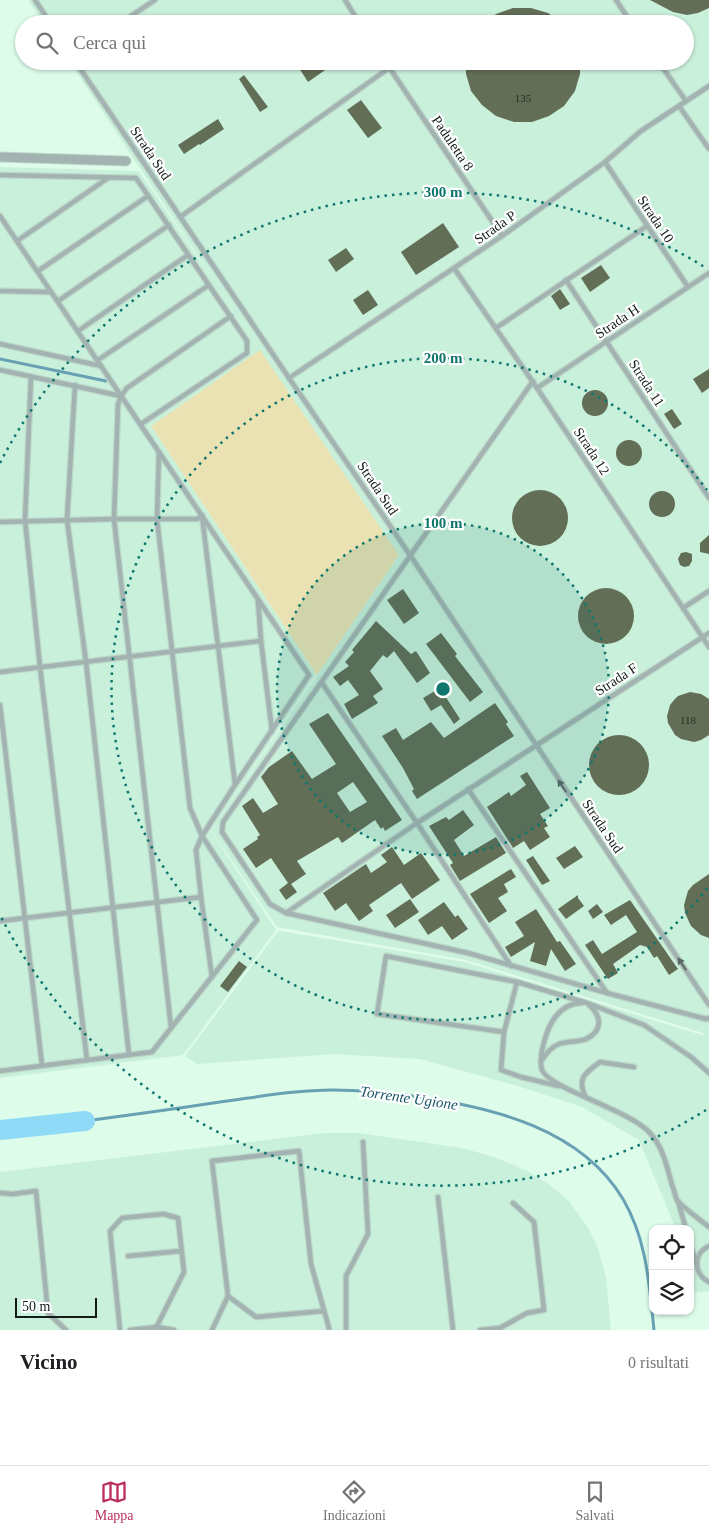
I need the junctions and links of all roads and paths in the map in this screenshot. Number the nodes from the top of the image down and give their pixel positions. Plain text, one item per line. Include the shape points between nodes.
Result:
1 (35, 0) edge
2 (154, 0) edge
3 (345, 0) edge
4 (616, 0) edge
5 (45, 15) edge
6 (132, 15) edge
7 (354, 15) edge
8 (626, 15) edge
9 (82, 70) edge
10 (386, 70) edge
11 (390, 70) edge
12 (664, 70) edge
13 (709, 86) edge
14 (686, 101) junction
15 (679, 106) junction
16 (709, 149) edge
17 (0, 157) edge
18 (126, 161) dead end
19 (605, 162) junction
20 (0, 175) edge
21 (109, 178) junction
22 (148, 196) junction
23 (180, 218) junction
24 (1, 219) edge
25 (169, 226) junction
26 (647, 226) junction
27 (502, 236) junction
28 (17, 241) junction
29 (188, 255) junction
30 (454, 268) junction
31 (38, 271) junction
32 (709, 273) edge
33 (566, 280) junction
34 (208, 285) junction
35 (688, 287) junction
36 (0, 291) edge
37 (51, 292) junction
38 (58, 301) junction
39 (230, 316) junction
40 (496, 328) junction
41 (78, 331) junction
42 (606, 341) junction
43 (0, 344) edge
44 (98, 360) junction
45 (102, 366) junction
46 (0, 370) edge
47 (31, 376) junction
48 (289, 378) junction
49 (533, 382) junction
50 (75, 385) junction
51 (537, 388) junction
52 (121, 396) junction
53 (141, 424) junction
54 (159, 452) junction
55 (709, 498) edge
56 (202, 515) junction
57 (114, 519) junction
58 (157, 519) junction
59 (25, 520) junction
60 (67, 520) junction
61 (0, 522) edge
62 (410, 555) junction
63 (709, 591) edge
64 (258, 599) junction
65 (683, 608) junction
66 (709, 633) edge
67 (702, 637) junction
68 (261, 641) junction
69 (217, 646) junction
70 (709, 647) edge
71 (173, 652) junction
72 (130, 656) junction
73 (86, 662) junction
74 (40, 667) junction
75 (0, 672) edge
76 (322, 683) junction
77 (0, 705) edge
78 (272, 731) junction
79 (535, 745) junction
80 (235, 785) junction
81 (468, 789) junction
82 (417, 823) junction
83 (202, 836) junction
84 (200, 898) junction
85 (157, 902) junction
86 (113, 908) junction
87 (68, 913) junction
88 (286, 913) junction
89 (24, 918) junction
90 (0, 921) edge
91 (511, 966) junction
92 (212, 977) junction
93 (517, 982) junction
94 (607, 994) junction
95 (586, 1003) junction
96 (709, 1005) edge
97 (709, 1018) edge
98 (171, 1028) junction
99 (504, 1032) junction
100 (129, 1055) junction
101 (86, 1060) junction
102 (542, 1060) junction
103 (42, 1065) junction
104 (634, 1066) dead end
105 (0, 1071) edge
106 (709, 1073) edge
107 (564, 1088) junction
108 (586, 1096) junction
109 (363, 1142) dead end
110 (0, 1193) edge
111 (438, 1197) dead end
112 (677, 1200) junction
113 (513, 1203) dead end
114 (685, 1225) edge
115 (709, 1227) edge
116 (709, 1246) edge
117 (181, 1251) junction
118 (128, 1256) dead end
119 (694, 1257) edge
120 (697, 1266) junction
121 (709, 1282) edge
122 (228, 1296) junction
123 (324, 1312) junction
124 (156, 1329) edge
125 (66, 1330) edge
126 (120, 1330) edge
127 (130, 1330) edge
128 (174, 1330) edge
129 (212, 1330) edge
130 (329, 1330) edge
131 (346, 1330) edge
132 (453, 1330) edge
133 (480, 1330) edge

1 - 5 lane
2 - 6 lane
3 - 7 lane
4 - 8 lane
9 - 23 lane, Strada Sud
10 - 23 lane
11 - 27 lane, Paduletta 8
12 - 14 lane
13 - 14 lane, Strada P
14 - 15 lane, Strada P
15 - 16 lane
15 - 19 lane, Strada P via 641,131
17 - 18 street
19 - 26 lane, Strada 10
19 - 27 lane, Strada P
20 - 21 lane
21 - 22 lane via 136,178
21 - 28 lane
22 - 25 lane
22 - 31 lane
23 - 48 lane, Strada Sud
24 - 28 lane
25 - 29 lane
25 - 38 lane
26 - 33 lane
26 - 35 lane, Strada 10
27 - 30 lane, Strada P
28 - 31 lane
29 - 34 lane
29 - 41 lane
30 - 40 lane, Strada 12
30 - 48 lane, Strada P
31 - 37 lane
32 - 35 lane, Strada H
33 - 40 lane
33 - 42 lane, Strada 11
34 - 39 lane
34 - 44 lane
35 - 42 lane, Strada H
36 - 37 lane
37 - 38 lane
38 - 41 lane
39 - 52 lane via 127,388
39 - 53 lane via 247,341 247,353
40 - 49 lane, Strada 12
41 - 44 lane
42 - 51 lane, Strada H
42 - 55 lane, Strada 11
43 - 45 lane
44 - 45 lane
45 - 52 lane
46 - 47 lane
47 - 50 lane
47 - 59 lane
48 - 62 lane, Strada Sud
49 - 51 lane, Strada 12
49 - 62 lane
50 - 52 lane
50 - 60 lane
51 - 65 lane, Strada 12
52 - 53 lane
52 - 57 lane via 118,404
53 - 54 lane
54 - 56 lane
54 - 58 lane
56 - 58 lane via 197,519
56 - 64 lane
56 - 69 lane
57 - 58 lane
57 - 60 lane
57 - 72 lane
58 - 71 lane
59 - 60 lane
59 - 61 lane
59 - 74 lane
60 - 73 lane
62 - 76 lane
62 - 79 lane, Strada Sud
63 - 65 lane
64 - 68 lane
64 - 78 lane via 310,675
65 - 67 lane, Strada 12
66 - 67 lane, Strada F
67 - 70 lane, Strada 12
67 - 79 lane, Strada F
68 - 69 lane
68 - 78 lane
69 - 71 lane
69 - 80 lane
71 - 72 lane
71 - 83 lane via 190,808
72 - 73 lane
72 - 85 lane
73 - 74 lane
73 - 86 lane
74 - 75 lane
74 - 87 lane
76 - 82 lane
76 - 88 lane via 223,822 222,832 270,904
77 - 89 lane
78 - 80 lane
79 - 81 lane, Strada F
96 -> 79 lane, Strada Sud
80 - 83 lane
81 - 82 lane, Strada F
81 - 94 lane
82 - 88 lane, Strada F
82 - 91 lane
83 - 84 lane via 196,850
83 - 92 lane via 258,920
84 - 85 lane
84 - 92 lane
85 - 86 lane
85 - 98 lane
86 - 87 lane
86 - 100 lane
87 - 89 lane
87 - 101 lane
88 - 91 lane via 468,953
89 - 90 lane
89 - 103 lane
91 - 94 lane
92 - 98 lane
93 - 95 lane
93 - 99 lane
93 - 99 lane via 386,956 377,1014
94 - 97 lane
95 - 102 lane via 573,1003 562,1008 543,1039
95 - 102 lane via 599,1018 594,1034 585,1040 558,1045 549,1050
95 - 106 lane via 644,1026
98 - 100 lane via 152,1052
99 - 107 lane via 501,1070
100 - 101 lane
101 - 103 lane
102 - 107 lane via 542,1069 548,1077
103 - 105 lane
104 - 108 lane via 600,1062 582,1078 581,1086
107 - 108 lane
108 - 112 lane via 650,1132 662,1151
109 - 131 lane via 368,1234 346,1276
110 - 125 lane via 36,1192 48,1313
111 - 132 lane
112 - 114 lane
112 - 115 lane
113 - 133 lane via 534,1222 544,1310 527,1312 500,1328
116 - 120 lane via 702,1250
117 - 118 lane
117 - 124 lane via 184,1272
117 - 126 lane via 178,1218 163,1214 122,1218 110,1231
119 - 120 lane
120 - 121 lane via 701,1276
122 - 123 lane via 256,1317
122 - 123 lane via 212,1161 299,1151 311,1264
122 - 129 lane
123 - 130 lane
124 - 127 lane
124 - 128 lane

